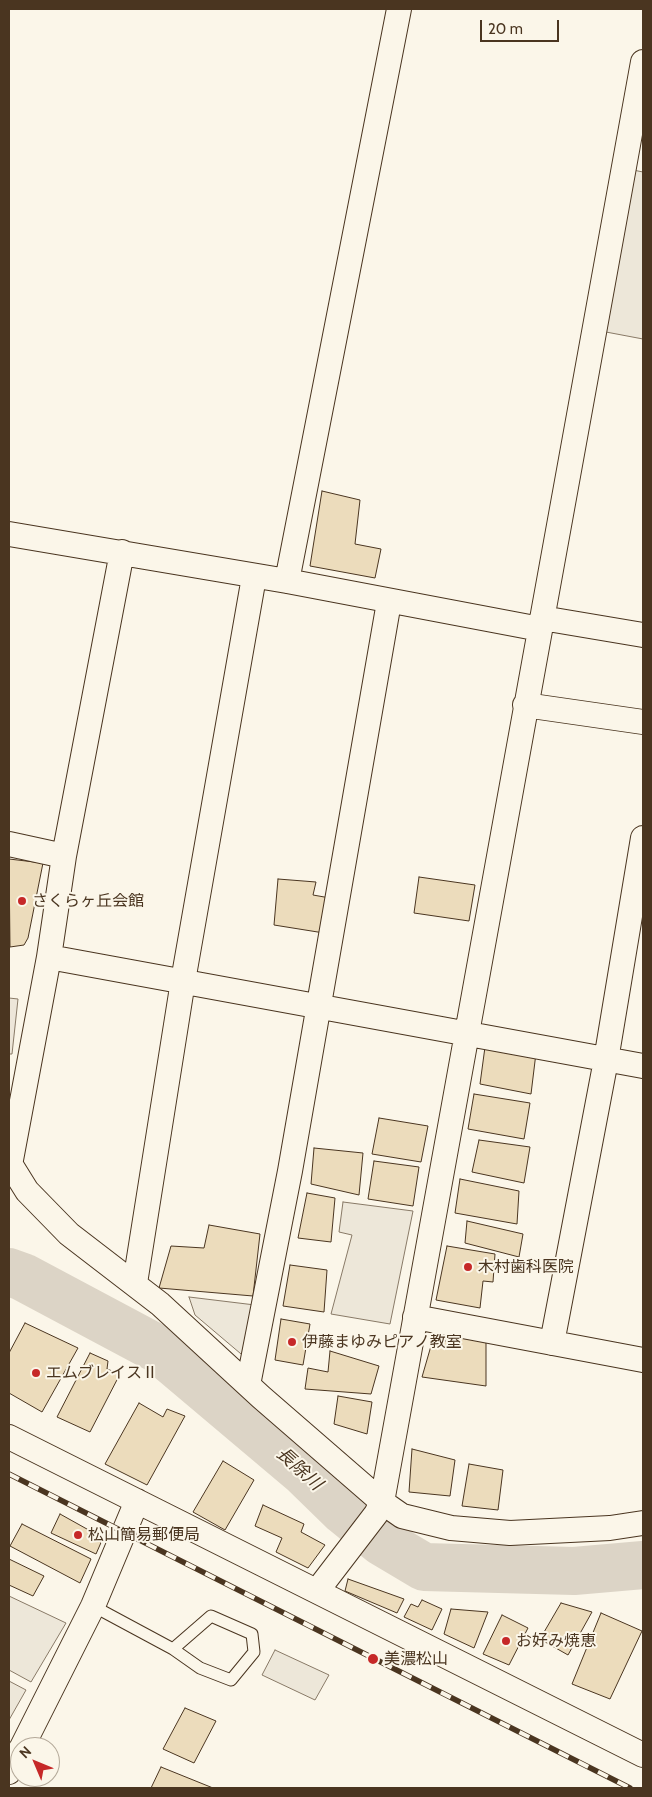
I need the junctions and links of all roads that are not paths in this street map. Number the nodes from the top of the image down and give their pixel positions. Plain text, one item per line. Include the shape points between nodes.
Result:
1 (399, 9) edge
2 (643, 62) edge
3 (9, 534) edge
4 (122, 552) junction
5 (254, 577) junction
6 (286, 581) junction
7 (389, 602) junction
8 (541, 624) junction
9 (643, 635) edge
10 (525, 704) junction
11 (643, 722) edge
12 (643, 838) edge
13 (9, 844) edge
14 (64, 856) junction
15 (49, 957) junction
16 (183, 981) junction
17 (319, 1007) junction
18 (466, 1035) junction
19 (606, 1060) junction
20 (643, 1066) edge
21 (9, 1164) edge
22 (135, 1283) junction
23 (415, 1317) junction
24 (552, 1344) junction
25 (643, 1360) edge
26 (248, 1385) junction
27 (9, 1437) edge
28 (137, 1501) junction
29 (379, 1508) junction
30 (643, 1524) edge
31 (317, 1591) junction
32 (93, 1606) junction
33 (173, 1649) junction
34 (27, 1737) edge
35 (643, 1755) edge

1 - 6 street
2 - 8 street
3 - 4 street
4 - 5 street
4 - 14 street
5 - 6 street
5 - 16 street
6 - 7 street
7 - 8 street
7 - 17 street
8 - 9 street
8 - 10 street
10 - 11 street
10 - 18 street
12 - 19 street
13 - 14 street
14 - 15 street
15 - 16 street
15 - 21 street
16 - 17 street
16 - 22 street
17 - 18 street
17 - 26 street
18 - 19 street
18 - 23 street
19 - 20 street
19 - 24 street
21 - 22 street via 27,1191 69,1234
22 - 26 street
23 - 24 street
23 - 29 street
24 - 25 street
26 - 29 street
27 - 28 street
28 - 31 street
28 - 32 street
29 - 30 street via 451,1528 501,1532
29 - 31 street
31 - 35 street
32 - 33 lane
32 - 34 street
33 - 33 lane via 211,1616 252,1634 254,1652 231,1680 200,1668

